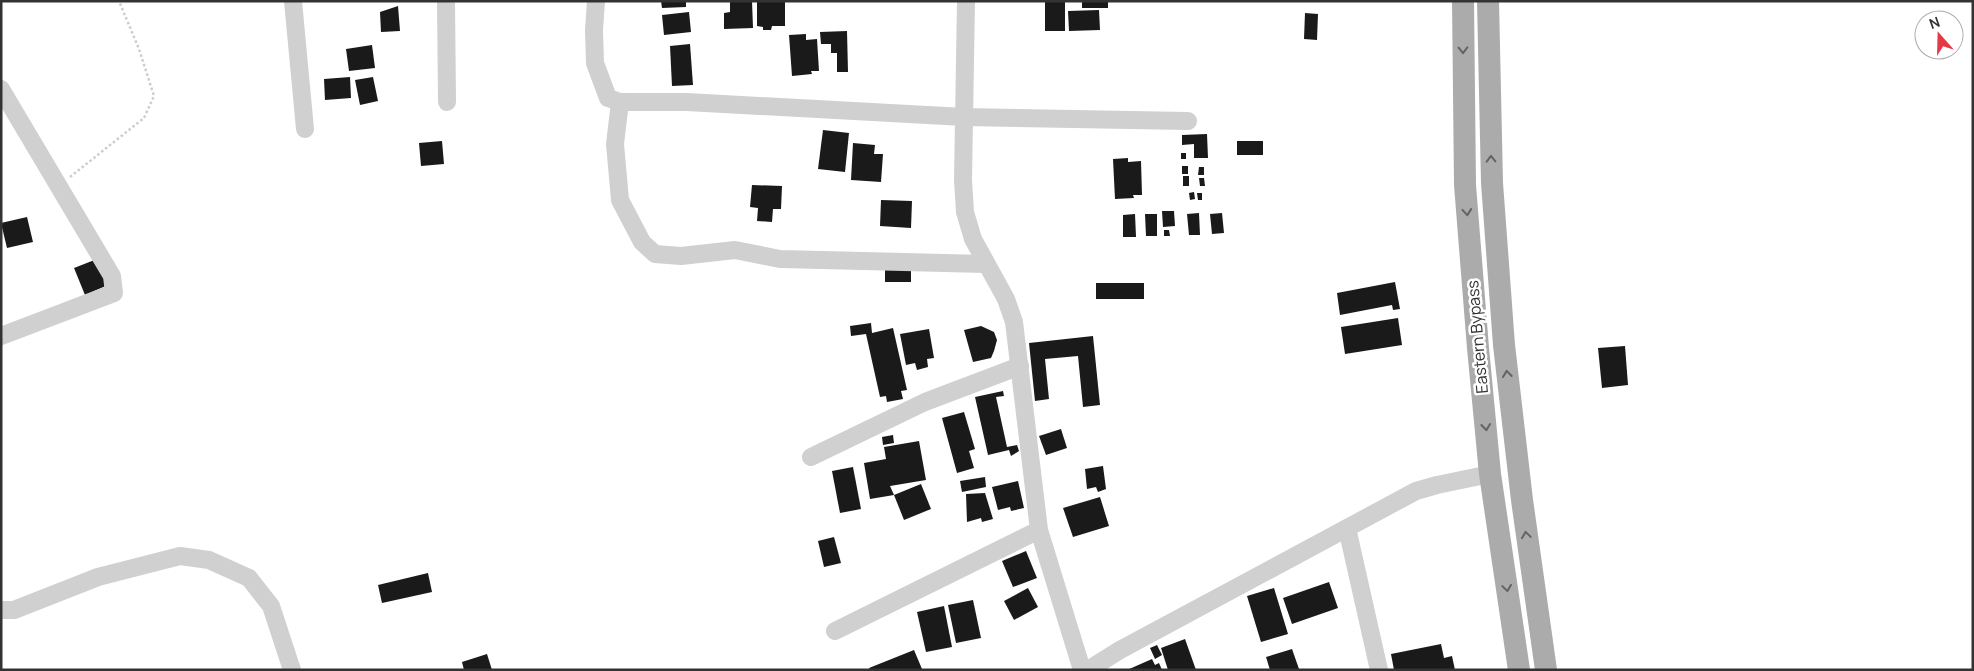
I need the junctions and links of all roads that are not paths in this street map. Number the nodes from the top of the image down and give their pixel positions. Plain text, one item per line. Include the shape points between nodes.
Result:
1 (293, 1) edge
2 (446, 1) edge
3 (596, 1) edge
4 (966, 1) edge
5 (1463, 1) edge
6 (1488, 1) edge
7 (1, 89) edge
8 (447, 102) dead end
9 (620, 102) junction
10 (964, 117) junction
11 (1188, 121) dead end
12 (305, 129) dead end
13 (986, 264) junction
14 (1, 336) edge
15 (1020, 366) junction
16 (811, 457) dead end
17 (1490, 474) junction
18 (1347, 528) junction
19 (1039, 530) junction
20 (1, 610) edge
21 (835, 631) dead end
22 (292, 670) edge
23 (1082, 670) edge
24 (1088, 670) edge
25 (1379, 670) edge
26 (1519, 670) edge
27 (1546, 670) edge

1 - 12 street
2 - 8 street
3 - 9 street via 596,63 608,98
4 - 10 street
5 -> 17 main road, Eastern Bypass via 1465,185
27 -> 6 main road, Eastern Bypass via 1504,345 1492,183
7 - 14 street via 112,276 114,293
9 - 10 street via 687,102
9 - 13 street via 615,144 620,200 642,242 655,254 681,256 735,250 780,259
10 - 11 street
10 - 13 street via 962,180 966,212 973,240
13 - 15 street via 1006,299 1014,322
15 - 16 street via 925,402
15 - 19 street
17 - 18 street via 1416,492
17 -> 26 main road, Eastern Bypass
18 - 24 street
18 - 25 street
19 - 21 street
19 - 23 street
20 - 22 street via 14,610 98,577 180,556 209,560 249,578 271,606

